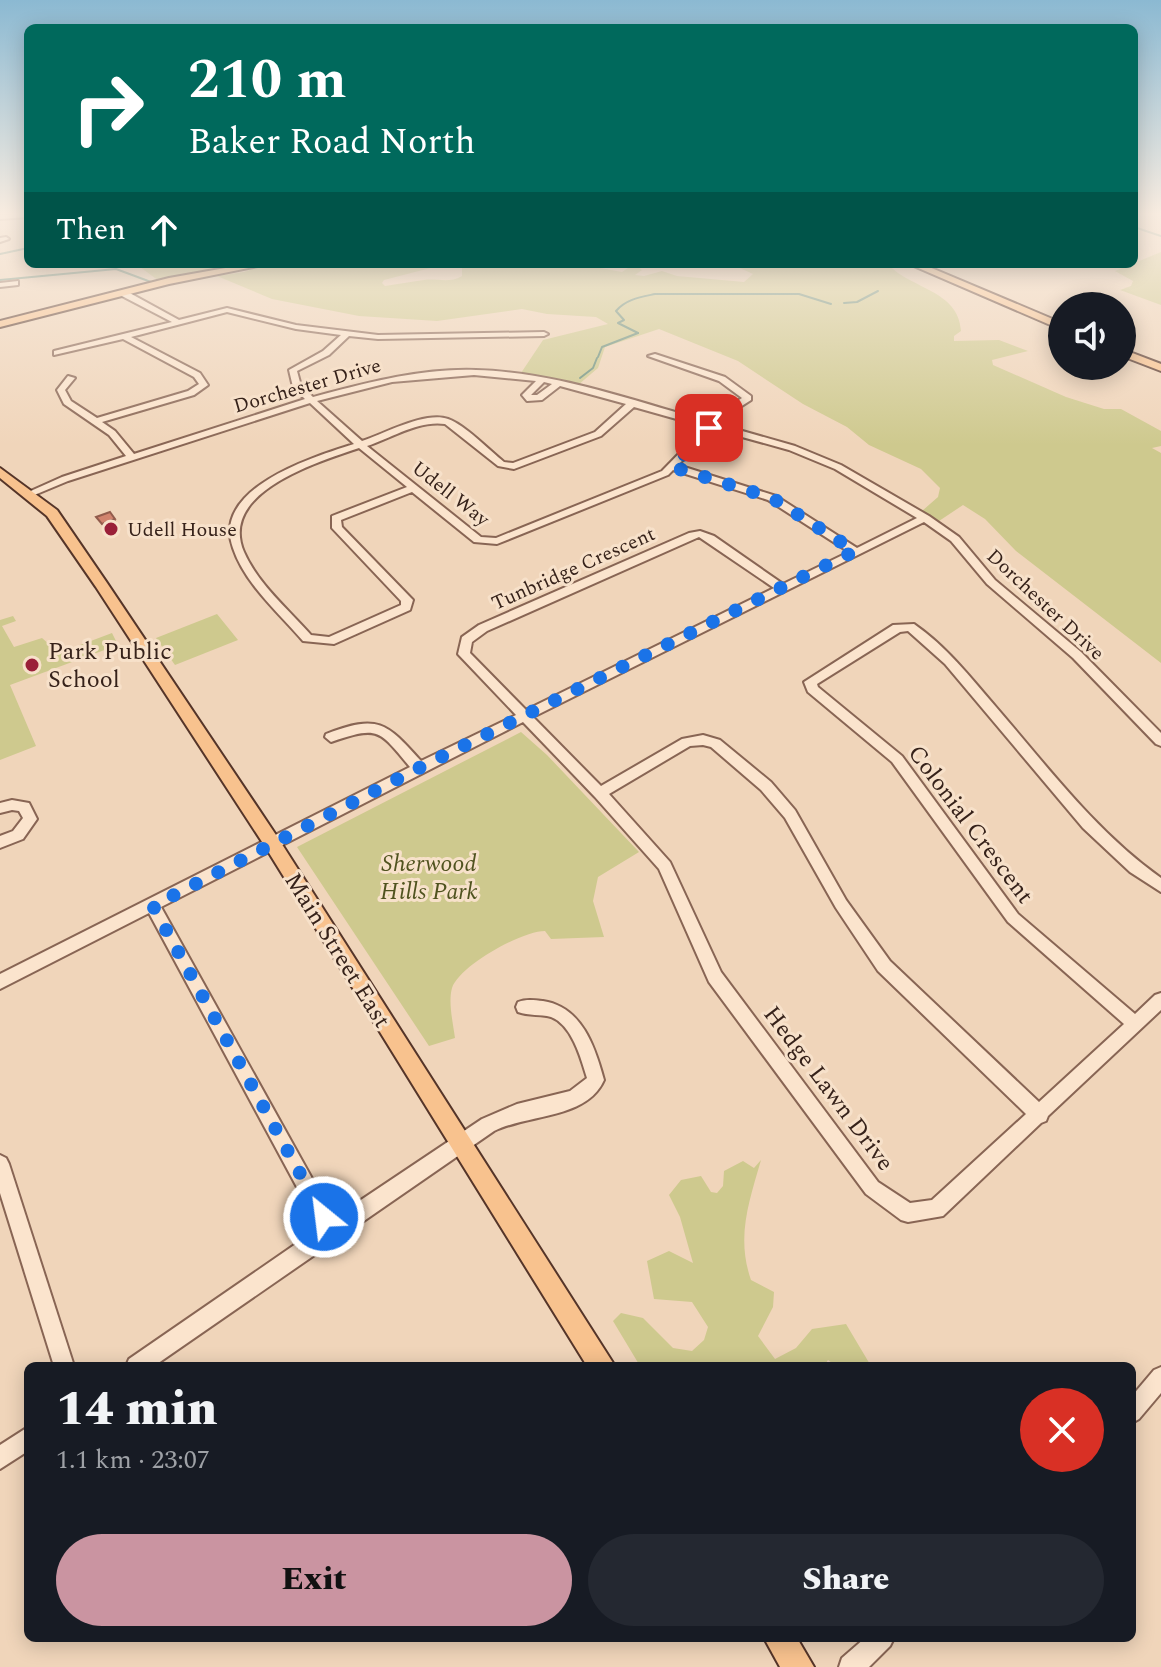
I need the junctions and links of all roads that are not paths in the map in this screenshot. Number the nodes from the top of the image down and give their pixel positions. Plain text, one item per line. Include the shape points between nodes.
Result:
1 (135, 290) edge
2 (975, 290) edge
3 (123, 293) junction
4 (1048, 321) edge
5 (178, 322) junction
6 (0, 324) edge
7 (347, 333) junction
8 (544, 334) dead end
9 (124, 336) junction
10 (57, 353) dead end
11 (652, 356) dead end
12 (1136, 358) edge
13 (1161, 368) edge
14 (71, 378) dead end
15 (542, 379) junction
16 (559, 383) junction
17 (310, 400) junction
18 (632, 404) junction
19 (97, 421) junction
20 (712, 425) junction
21 (361, 445) junction
22 (132, 457) junction
23 (673, 467) junction
24 (0, 472) edge
25 (413, 488) junction
26 (29, 494) junction
27 (925, 518) junction
28 (855, 551) junction
29 (781, 588) junction
30 (524, 716) junction
31 (331, 737) dead end
32 (1161, 741) edge
33 (419, 768) junction
34 (600, 793) junction
35 (0, 808) edge
36 (0, 842) edge
37 (272, 843) junction
38 (1161, 886) edge
39 (153, 906) junction
40 (0, 982) edge
41 (1161, 1000) edge
42 (524, 1007) dead end
43 (1134, 1023) junction
44 (1040, 1115) junction
45 (461, 1143) junction
46 (0, 1164) edge
47 (331, 1231) junction
48 (63, 1362) edge
49 (142, 1362) edge
50 (599, 1362) edge
51 (1161, 1377) edge
52 (1136, 1407) edge
53 (24, 1441) edge
54 (0, 1458) edge
55 (782, 1642) edge
56 (878, 1642) edge
57 (798, 1667) edge
58 (851, 1667) edge

1 - 3 main road
2 - 4 main road
3 - 5 street
3 - 6 main road
5 - 7 street via 227,310
5 - 9 street
7 - 8 street via 399,338
7 - 17 street, Udell Way via 326,353 293,370 297,387
9 - 10 street
9 - 19 street via 197,375 204,385
11 - 20 street, Udell Way via 722,379 748,398
12 - 13 main road
14 - 19 street via 61,390 67,402
15 - 16 street, Dorchester Drive
15 - 16 street via 527,398 539,398
15 - 17 street, Dorchester Drive via 439,373
16 - 18 street, Dorchester Drive
17 - 21 street, Udell Way
17 - 22 street, Dorchester Drive
18 - 20 street, Dorchester Drive
18 - 21 street via 598,434 518,466 501,464 444,421
19 - 22 street
20 - 23 street, Udell Way
20 - 27 street, Dorchester Drive via 820,458
21 - 25 street, Udell Way
21 - 25 street via 274,479 244,505 235,524 240,556 307,638 330,641 406,607 407,600 335,523 342,514
22 - 26 street, Dorchester Drive
23 - 25 street, Udell Way via 485,543
23 - 28 street via 772,498
24 - 26 main road, Main Street East
26 - 37 main road, Main Street East via 52,513
27 - 28 street
27 - 32 street, Dorchester Drive via 955,539 991,582 1077,655
28 - 29 street
29 - 30 street
29 - 30 street, Tunbridge Crescent via 700,534 483,628 466,640 464,654
30 - 33 street
30 - 34 street, Hedge Lawn Drive
31 - 33 street via 376,726 389,733
33 - 37 street
34 - 44 street via 687,742 715,743 790,814 884,966
34 - 44 street, Hedge Lawn Drive via 665,866 715,977 872,1188 908,1213 936,1209
35 - 36 street via 24,807 30,819 18,835
37 - 39 street
37 - 45 main road, Main Street East
38 - 43 street, Colonial Crescent via 1113,851 924,635 910,627 897,628 810,682 897,759 1013,918
39 - 40 street
39 - 47 street
41 - 43 street, Hedge Lawn Drive
42 - 45 street via 569,1018 596,1080 576,1100 503,1116
43 - 44 street, Hedge Lawn Drive
45 - 47 street
45 - 50 main road, Main Street East
46 - 48 street
47 - 49 street
51 - 52 street
53 - 54 street
55 - 57 main road
56 - 58 street

